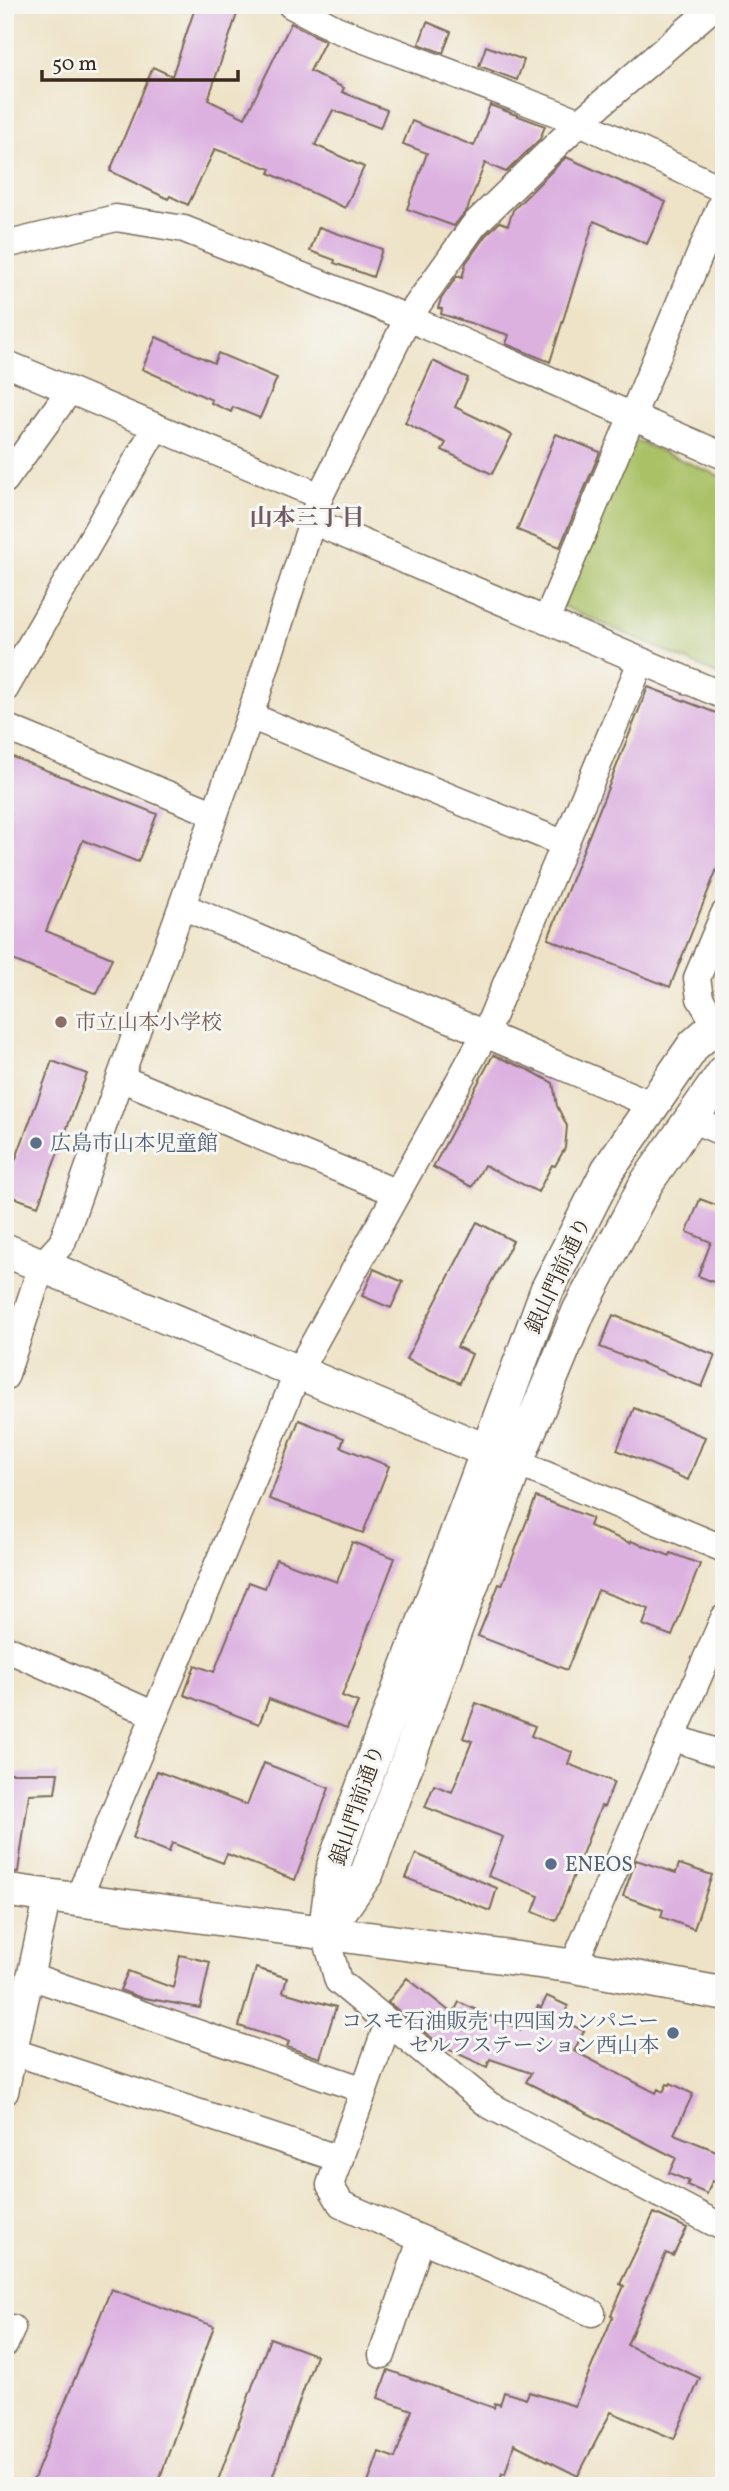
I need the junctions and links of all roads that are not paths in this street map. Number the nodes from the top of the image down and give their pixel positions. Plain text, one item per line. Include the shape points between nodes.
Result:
1 (291, 5) edge
2 (716, 5) edge
3 (580, 122) junction
4 (724, 190) edge
5 (724, 197) edge
6 (5, 245) edge
7 (408, 318) junction
8 (5, 363) edge
9 (70, 390) junction
10 (631, 416) junction
11 (156, 427) junction
12 (724, 456) edge
13 (5, 480) edge
14 (316, 508) junction
15 (546, 621) junction
16 (641, 662) junction
17 (5, 689) edge
18 (724, 696) edge
19 (250, 716) junction
20 (5, 727) edge
21 (215, 814) junction
22 (565, 844) junction
23 (182, 906) junction
24 (724, 914) edge
25 (720, 1022) edge
26 (485, 1034) junction
27 (724, 1072) edge
28 (120, 1078) junction
29 (653, 1105) junction
30 (691, 1119) junction
31 (724, 1133) edge
32 (397, 1193) junction
33 (5, 1250) edge
34 (41, 1265) junction
35 (298, 1372) junction
36 (5, 1377) edge
37 (502, 1457) junction
38 (724, 1549) edge
39 (724, 1618) edge
40 (5, 1648) edge
41 (155, 1715) junction
42 (672, 1737) junction
43 (724, 1755) edge
44 (5, 1890) edge
45 (63, 1897) junction
46 (325, 1933) junction
47 (573, 1966) junction
48 (30, 1976) junction
49 (724, 1994) edge
50 (388, 2023) junction
51 (14, 2052) junction
52 (364, 2090) junction
53 (5, 2092) edge
54 (340, 2159) junction
55 (724, 2228) edge
56 (421, 2239) junction
57 (592, 2313) dead end
58 (382, 2355) dead end

1 - 3 street via 336,29
2 - 3 street
3 - 4 street
3 - 7 street via 474,225
5 - 10 street
6 - 7 street via 116,218 184,229
7 - 10 street
7 - 14 street
8 - 9 street
9 - 11 street
9 - 13 street
10 - 12 street
10 - 15 street
11 - 14 street
11 - 17 street
14 - 15 street
14 - 19 street
15 - 16 street
16 - 18 street
16 - 22 street
19 - 21 street
19 - 22 street
20 - 21 street
21 - 23 street
22 - 26 street
23 - 26 street
23 - 28 street
24 - 25 street via 697,978 700,998
25 - 29 street, 銀山門前通り via 694,1045
26 - 29 street
26 - 32 street
27 - 30 street, 銀山門前通り
28 - 32 street
28 - 34 street via 62,1243
29 - 37 street, 銀山門前通り via 608,1170 547,1290
30 - 31 street
30 - 37 street, 銀山門前通り via 647,1182
32 - 35 street
33 - 34 street
34 - 35 street
34 - 36 street
35 - 37 street
35 - 41 street
37 - 38 street
37 - 46 street, 銀山門前通り via 367,1873
39 - 42 street
40 - 41 street
41 - 45 street
42 - 43 street
42 - 47 street
44 - 45 street
45 - 46 street
45 - 48 street
46 - 47 street
46 - 50 street via 338,1982
47 - 49 street
48 - 51 street
48 - 52 street
50 - 52 street
50 - 55 street via 489,2105
51 - 53 street
51 - 54 street
52 - 54 street
54 - 56 street via 330,2185 341,2204
56 - 57 street
56 - 58 street

